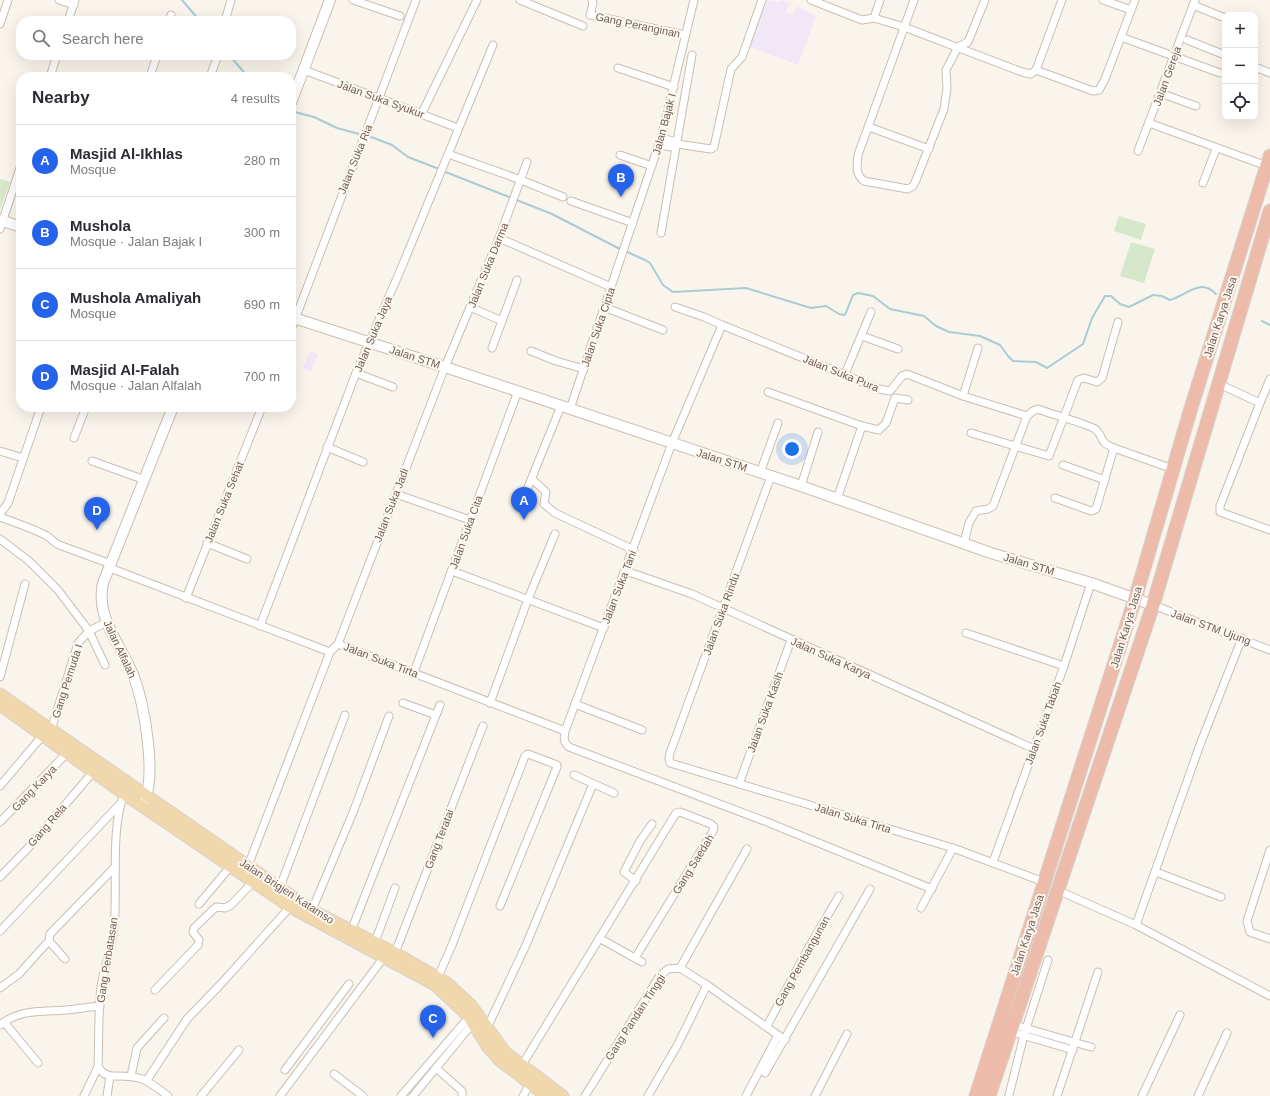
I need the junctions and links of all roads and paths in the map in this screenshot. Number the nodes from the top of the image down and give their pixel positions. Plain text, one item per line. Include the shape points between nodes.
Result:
1 (8, 0) edge
2 (59, 0) edge
3 (231, 0) edge
4 (330, 0) edge
5 (353, 0) edge
6 (416, 0) edge
7 (477, 0) edge
8 (520, 0) edge
9 (592, 0) edge
10 (694, 0) edge
11 (762, 0) edge
12 (811, 0) edge
13 (880, 0) edge
14 (914, 0) edge
15 (985, 0) edge
16 (1062, 0) edge
17 (1103, 0) edge
18 (1135, 0) edge
19 (74, 2) edge
20 (821, 2) edge
21 (1194, 3) edge
22 (1131, 10) junction
23 (70, 16) edge
24 (226, 16) edge
25 (400, 16) dead end
26 (1222, 17) edge
27 (874, 18) junction
28 (0, 24) edge
29 (583, 26) dead end
30 (904, 27) junction
31 (685, 35) junction
32 (1121, 38) junction
33 (1187, 40) dead end
34 (493, 45) dead end
35 (958, 47) junction
36 (1222, 54) edge
37 (692, 55) dead end
38 (1174, 56) junction
39 (55, 60) edge
40 (155, 60) edge
41 (216, 60) edge
42 (618, 68) dead end
43 (1258, 68) edge
44 (304, 70) junction
45 (1036, 70) junction
46 (52, 72) edge
47 (152, 72) edge
48 (212, 72) edge
49 (1220, 73) dead end
50 (1270, 73) edge
51 (674, 87) junction
52 (296, 90) edge
53 (1160, 93) junction
54 (380, 99) junction
55 (1196, 106) dead end
56 (422, 113) junction
57 (1149, 123) junction
58 (868, 127) junction
59 (458, 128) junction
60 (660, 142) junction
61 (677, 144) junction
62 (929, 149) junction
63 (1216, 149) junction
64 (1138, 151) dead end
65 (448, 154) junction
66 (620, 156) dead end
67 (1268, 161) edge
68 (527, 162) dead end
69 (652, 166) junction
70 (16, 180) edge
71 (521, 180) junction
72 (1203, 183) dead end
73 (563, 197) dead end
74 (571, 201) dead end
75 (1268, 217) edge
76 (1251, 219) junction
77 (1, 223) edge
78 (633, 223) junction
79 (16, 226) edge
80 (661, 233) dead end
81 (499, 238) junction
82 (626, 245) joint
83 (517, 280) dead end
84 (611, 287) junction
85 (470, 307) junction
86 (604, 307) junction
87 (675, 307) dead end
88 (296, 310) edge
89 (871, 312) dead end
90 (296, 319) edge
91 (502, 321) junction
92 (1118, 322) dead end
93 (722, 325) junction
94 (663, 330) dead end
95 (862, 336) junction
96 (369, 341) junction
97 (492, 348) dead end
98 (978, 348) dead end
99 (898, 349) dead end
100 (531, 351) dead end
101 (446, 367) junction
102 (584, 369) junction
103 (356, 373) junction
104 (845, 374) junction
105 (1270, 379) edge
106 (1219, 384) junction
107 (393, 387) dead end
108 (518, 391) junction
109 (768, 392) dead end
110 (963, 396) junction
111 (908, 400) dead end
112 (1260, 402) junction
113 (566, 407) junction
114 (39, 412) edge
115 (84, 412) edge
116 (171, 412) edge
117 (260, 412) edge
118 (1028, 416) junction
119 (1065, 419) junction
120 (778, 423) dead end
121 (862, 426) junction
122 (818, 432) dead end
123 (971, 433) dead end
124 (74, 438) dead end
125 (672, 443) junction
126 (327, 447) junction
127 (1017, 447) junction
128 (1114, 448) junction
129 (0, 450) edge
130 (23, 458) junction
131 (92, 460) dead end
132 (363, 462) dead end
133 (1063, 465) dead end
134 (1173, 469) junction
135 (760, 472) junction
136 (771, 476) junction
137 (532, 479) junction
138 (145, 480) junction
139 (1105, 480) junction
140 (801, 486) junction
141 (526, 492) dead end
142 (396, 494) junction
143 (836, 498) junction
144 (1055, 498) dead end
145 (0, 515) edge
146 (470, 520) junction
147 (1270, 530) edge
148 (555, 534) dead end
149 (0, 540) edge
150 (207, 543) junction
151 (964, 543) junction
152 (634, 550) junction
153 (247, 559) dead end
154 (110, 566) junction
155 (452, 571) junction
156 (626, 571) junction
157 (25, 584) dead end
158 (1091, 584) junction
159 (186, 598) junction
160 (1135, 599) junction
161 (528, 600) junction
162 (1153, 606) junction
163 (723, 608) junction
164 (107, 622) junction
165 (260, 626) junction
166 (604, 628) junction
167 (89, 631) junction
168 (966, 633) dead end
169 (1242, 638) junction
170 (792, 640) junction
171 (338, 644) junction
172 (1270, 650) edge
173 (330, 652) junction
174 (105, 665) dead end
175 (1064, 666) junction
176 (414, 672) junction
177 (0, 676) edge
178 (0, 694) edge
179 (403, 703) dead end
180 (490, 703) junction
181 (575, 704) junction
182 (0, 705) edge
183 (440, 705) dead end
184 (346, 715) dead end
185 (436, 715) junction
186 (390, 716) dead end
187 (483, 726) dead end
188 (642, 730) dead end
189 (565, 731) junction
190 (47, 733) junction
191 (1034, 749) junction
192 (67, 753) junction
193 (670, 753) joint
194 (93, 772) junction
195 (574, 775) dead end
196 (593, 784) junction
197 (740, 784) junction
198 (0, 786) edge
199 (614, 793) dead end
200 (122, 799) junction
201 (144, 801) junction
202 (0, 822) edge
203 (652, 824) dead end
204 (952, 848) junction
205 (747, 849) dead end
206 (1270, 850) edge
207 (993, 862) junction
208 (248, 866) junction
209 (115, 867) junction
210 (230, 867) junction
211 (1156, 872) junction
212 (0, 877) edge
213 (636, 881) junction
214 (253, 882) junction
215 (1044, 882) junction
216 (280, 887) junction
217 (395, 888) dead end
218 (870, 889) dead end
219 (932, 889) junction
220 (1057, 890) junction
221 (839, 896) dead end
222 (1221, 897) dead end
223 (199, 904) dead end
224 (500, 906) dead end
225 (290, 907) junction
226 (921, 908) dead end
227 (312, 910) junction
228 (1136, 925) junction
229 (338, 929) junction
230 (0, 931) edge
231 (351, 931) junction
232 (1027, 935) junction
233 (599, 938) junction
234 (1040, 938) junction
235 (1270, 939) edge
236 (375, 942) junction
237 (46, 944) dead end
238 (395, 953) junction
239 (384, 957) junction
240 (635, 958) junction
241 (65, 959) dead end
242 (1048, 960) dead end
243 (642, 962) dead end
244 (680, 968) junction
245 (1098, 972) dead end
246 (438, 977) junction
247 (349, 984) dead end
248 (707, 985) junction
249 (0, 988) edge
250 (155, 990) dead end
251 (1270, 996) edge
252 (100, 1006) junction
253 (1180, 1015) dead end
254 (164, 1018) dead end
255 (324, 1019) junction
256 (471, 1020) junction
257 (2, 1023) edge
258 (333, 1025) junction
259 (767, 1026) junction
260 (487, 1028) junction
261 (1021, 1030) junction
262 (1227, 1033) dead end
263 (847, 1034) dead end
264 (778, 1035) junction
265 (785, 1040) junction
266 (1074, 1046) junction
267 (1091, 1048) dead end
268 (239, 1050) dead end
269 (38, 1063) dead end
270 (522, 1065) junction
271 (98, 1066) junction
272 (436, 1068) junction
273 (285, 1070) dead end
274 (765, 1073) dead end
275 (334, 1074) dead end
276 (110, 1076) junction
277 (131, 1076) junction
278 (147, 1080) junction
279 (530, 1084) junction
280 (1002, 1095) edge
281 (84, 1096) edge
282 (107, 1096) edge
283 (168, 1096) edge
284 (201, 1096) edge
285 (280, 1096) edge
286 (363, 1096) edge
287 (401, 1096) edge
288 (414, 1096) edge
289 (462, 1096) edge
290 (523, 1096) edge
291 (546, 1096) edge
292 (563, 1096) edge
293 (585, 1096) edge
294 (648, 1096) edge
295 (746, 1096) edge
296 (815, 1096) edge
297 (969, 1096) edge
298 (976, 1096) edge
299 (989, 1096) edge
300 (1057, 1096) edge
301 (1142, 1096) edge
302 (1198, 1096) edge

1 - 28 street
2 - 19 street
3 - 24 street
4 - 44 street
5 - 25 street
6 - 54 street, Jalan Suka Ria
7 - 56 street
8 - 29 street
9 - 31 street, Gang Peranginan via 590,15
10 - 31 street, Jalan Bajak I
11 - 61 street via 742,57 731,69 714,146 712,149
12 - 20 street
13 - 27 street
14 - 30 street
15 - 35 street via 968,42
16 - 45 street
17 - 22 street
18 - 22 street
19 - 23 street
20 - 27 street via 862,20
21 - 26 street
21 - 38 street, Jalan Gereja
22 - 32 street
27 - 30 street
30 - 35 street
30 - 58 street
31 - 51 street, Jalan Bajak I
32 - 38 street
32 - 45 street via 1101,88 1096,91
33 - 36 street
34 - 59 street, Jalan Suka Jaya
35 - 45 street via 1022,72 1031,74
35 - 62 street via 946,70 944,108
37 - 61 street
38 - 49 street
38 - 53 street, Jalan Gereja
39 - 46 street
40 - 47 street
41 - 48 street
42 - 51 street
43 - 50 street
44 - 52 street
44 - 54 street, Jalan Suka Syukur
51 - 60 street, Jalan Bajak I
53 - 55 street
53 - 57 street, Jalan Gereja
54 - 56 street, Jalan Suka Syukur
54 - 88 street, Jalan Suka Ria
56 - 59 street, Jalan Suka Syukur
57 - 63 street
57 - 64 street, Jalan Gereja
58 - 62 street
58 - 62 street via 858,155 856,171 858,177 864,181 908,189 913,186
59 - 65 street, Jalan Suka Jaya
60 - 61 street via 673,141
60 - 69 street, Jalan Bajak I
61 - 80 street
63 - 67 street
63 - 72 street
65 - 71 street
65 - 96 street, Jalan Suka Jaya
66 - 69 street
67 - 76 highway, Jalan Karya Jasa
68 - 71 street, Jalan Suka Darma
69 - 78 street, Jalan Bajak I
70 - 77 street
71 - 73 street
71 - 81 street, Jalan Suka Darma
74 - 78 street
75 - 76 highway
75 - 106 highway, Jalan Karya Jasa
76 - 134 highway, Jalan Karya Jasa
77 - 79 street
78 - 82 street, Jalan Bajak I
81 - 84 street
81 - 85 street, Jalan Suka Darma
82 - 84 street, Jalan Suka Cipta
83 - 91 street
84 - 86 street, Jalan Suka Cipta
85 - 91 street
85 - 101 street, Jalan Suka Darma
86 - 94 street
86 - 102 street, Jalan Suka Cipta
87 - 93 street, Jalan Suka Pura
89 - 95 street
90 - 96 street, Jalan STM
91 - 97 street
92 - 119 street via 1102,378 1097,382 1080,378
93 - 104 street, Jalan Suka Pura
93 - 125 street
95 - 99 street
95 - 104 street
96 - 101 street, Jalan STM
96 - 103 street, Jalan Suka Jaya
98 - 110 street
100 - 102 street
101 - 108 street, Jalan STM
101 - 142 street, Jalan Suka Jadi
102 - 113 street, Jalan Suka Cipta
103 - 107 street
103 - 126 street, Jalan Suka Jaya
104 - 110 street, Jalan Suka Pura via 887,391 894,388 902,376 907,374
105 - 112 street
106 - 112 street
106 - 162 highway, Jalan Karya Jasa
108 - 113 street, Jalan STM
108 - 146 street, Jalan Suka Cita
109 - 121 street
110 - 118 street, Jalan Suka Pura
111 - 121 street via 895,398 886,423 879,430
112 - 147 street via 1219,510
113 - 125 street, Jalan STM
113 - 137 street, Jalan Suka Cipta
114 - 130 street
115 - 124 street
116 - 138 street, Jalan Alfalah
117 - 150 street, Jalan Suka Sehat
118 - 119 street via 1038,409
118 - 127 street
119 - 127 street via 1050,456
119 - 128 street via 1089,426 1095,430 1104,444
120 - 135 street
121 - 143 street
122 - 140 street
123 - 127 street
125 - 135 street, Jalan STM
125 - 152 street, Jalan Suka Tani
126 - 132 street
126 - 165 street, Jalan Suka Jaya
127 - 151 street via 993,506 979,509 974,513
128 - 134 street
128 - 139 street
129 - 130 street
130 - 145 street via 8,502
131 - 138 street
133 - 139 street
134 - 160 highway, Jalan Karya Jasa
135 - 136 street, Jalan STM
136 - 140 street, Jalan STM
136 - 163 street, Jalan Suka Rindu
137 - 141 street, Jalan Suka Cipta
137 - 152 street via 546,492 544,504 555,513
138 - 154 street, Jalan Alfalah
139 - 144 street via 1098,506 1093,510
140 - 143 street, Jalan STM
142 - 146 street
142 - 171 street, Jalan Suka Jadi
143 - 151 street, Jalan STM
145 - 154 street, Jalan Suka Tirta via 49,537 52,542
146 - 155 street, Jalan Suka Cita
148 - 161 street
149 - 167 street via 29,561 49,580
150 - 153 street
150 - 159 street, Jalan Suka Sehat
151 - 158 street, Jalan STM
152 - 156 street, Jalan Suka Tani
154 - 159 street, Jalan Suka Tirta
154 - 164 street, Jalan Alfalah via 103,583 101,598
155 - 161 street
155 - 176 street, Jalan Suka Cita
156 - 163 street, Jalan Suka Karya via 692,594
156 - 166 street, Jalan Suka Tani
157 - 177 street
158 - 160 street, Jalan STM
158 - 175 street, Jalan Suka Tabah
159 - 165 street, Jalan Suka Tirta
160 - 162 street, Jalan STM
160 - 215 highway, Jalan Karya Jasa
161 - 166 street
161 - 180 street
162 - 169 street, Jalan STM Ujung
162 - 220 highway, Jalan Karya Jasa
163 - 170 street, Jalan Suka Karya
163 - 193 street, Jalan Suka Rindu
164 - 167 street, Gang Pemuda I
164 - 201 street, Jalan Alfalah via 134,677 140,699 149,759 149,784
165 - 173 street, Jalan Suka Tirta
166 - 181 street, Jalan Suka Tani
167 - 174 street
167 - 190 street, Gang Pemuda I via 77,643
168 - 175 street
169 - 172 street, Jalan STM Ujung
169 - 211 street via 1196,755
170 - 191 street, Jalan Suka Karya
170 - 197 street, Jalan Suka Kasih
171 - 173 street, Jalan Suka Tirta
171 - 176 street, Jalan Suka Tirta
173 - 208 street
175 - 191 street, Jalan Suka Tabah
176 - 180 street, Jalan Suka Tirta
178 - 190 main road, Jalan Brigjen Katamso
179 - 185 street
180 - 189 street, Jalan Suka Tirta
181 - 188 street
181 - 189 street, Jalan Suka Tani
182 - 190 main road, Jalan Brigjen Katamso
183 - 185 street
184 - 216 street
185 - 231 street
186 - 227 street
187 - 238 street, Gang Teratai
189 - 219 street via 564,739 569,747 767,822
190 - 192 main road, Jalan Brigjen Katamso
190 - 198 street
190 - 201 main road, Jalan Brigjen Katamso
191 - 207 street, Jalan Suka Tabah
192 - 194 main road, Jalan Brigjen Katamso
192 - 202 street, Gang Karya
193 - 197 street, Jalan Suka Tirta via 669,762 673,765
194 - 200 main road, Jalan Brigjen Katamso
194 - 212 street, Gang Rela
195 - 196 street
196 - 199 street
196 - 260 street via 526,945
197 - 204 street, Jalan Suka Tirta
200 - 201 main road, Jalan Brigjen Katamso
200 - 209 street, Gang Perbatasan
200 - 230 street
201 - 208 main road, Jalan Brigjen Katamso
201 - 210 main road, Jalan Brigjen Katamso
203 - 213 street via 640,840 624,872
204 - 207 street, Jalan Suka Tirta
204 - 219 street
205 - 244 street
206 - 235 street via 1247,921 1250,932
207 - 215 street, Jalan Suka Tirta
208 - 216 main road, Jalan Brigjen Katamso
209 - 241 street via 50,934 49,941
209 - 252 street, Gang Perbatasan via 114,927 101,988
210 - 214 main road, Jalan Brigjen Katamso
210 - 223 street
211 - 222 street
211 - 228 street
213 - 233 street, Gang Saedah
213 - 240 street, Gang Saedah via 676,813 680,812 713,826 713,831
214 - 225 main road, Jalan Brigjen Katamso
214 - 250 street via 231,905 226,908 216,907 194,928 193,932 199,940 198,945
215 - 232 highway, Jalan Karya Jasa
216 - 227 main road, Jalan Brigjen Katamso
217 - 236 street
218 - 265 street
219 - 226 street
220 - 228 street
220 - 234 highway, Jalan Karya Jasa
221 - 259 street, Gang Pembangunan
224 - 246 street via 557,767 529,755 525,756
225 - 229 main road, Jalan Brigjen Katamso
225 - 278 street via 193,1012
227 - 229 main road, Jalan Brigjen Katamso
228 - 251 street
229 - 231 main road, Jalan Brigjen Katamso
229 - 239 main road, Jalan Brigjen Katamso
231 - 236 main road, Jalan Brigjen Katamso
232 - 297 highway via 1009,979
232 - 298 highway, Jalan Karya Jasa
233 - 240 street
233 - 270 street, Gang Saedah
234 - 261 highway
234 - 299 highway, Jalan Karya Jasa
236 - 238 main road, Jalan Brigjen Katamso
237 - 249 street via 22,971
238 - 246 main road, Jalan Brigjen Katamso
239 - 256 main road, Jalan Brigjen Katamso via 435,985
239 - 258 street
240 - 243 street
242 - 261 street
244 - 248 street, Gang Pandan Tinggi
244 - 293 street, Gang Pandan Tinggi via 668,968 659,977
245 - 266 street
246 - 260 main road, Jalan Brigjen Katamso via 463,997
247 - 255 street
248 - 259 street, Gang Pandan Tinggi
248 - 294 street via 678,1044
252 - 257 street via 28,1012 15,1015
252 - 271 street, Gang Perbatasan
253 - 301 street
254 - 277 street via 137,1048
255 - 258 street
255 - 273 street
256 - 272 street
256 - 279 main road, Jalan Brigjen Katamso via 499,1060
256 - 287 street
257 - 269 street
258 - 285 street
259 - 264 street, Gang Pandan Tinggi
260 - 270 main road, Jalan Brigjen Katamso via 500,1046
261 - 266 street
261 - 280 highway
262 - 302 street
263 - 296 street
264 - 265 street, Gang Pandan Tinggi
264 - 295 street
265 - 274 street
266 - 267 street
266 - 300 street
268 - 284 street
270 - 292 main road, Jalan Brigjen Katamso
271 - 276 street via 103,1073
271 - 281 street
272 - 288 street
272 - 289 street via 462,1091
275 - 286 street
276 - 277 street
276 - 282 street
277 - 278 street
278 - 283 street
279 - 290 street
279 - 291 main road, Jalan Brigjen Katamso

